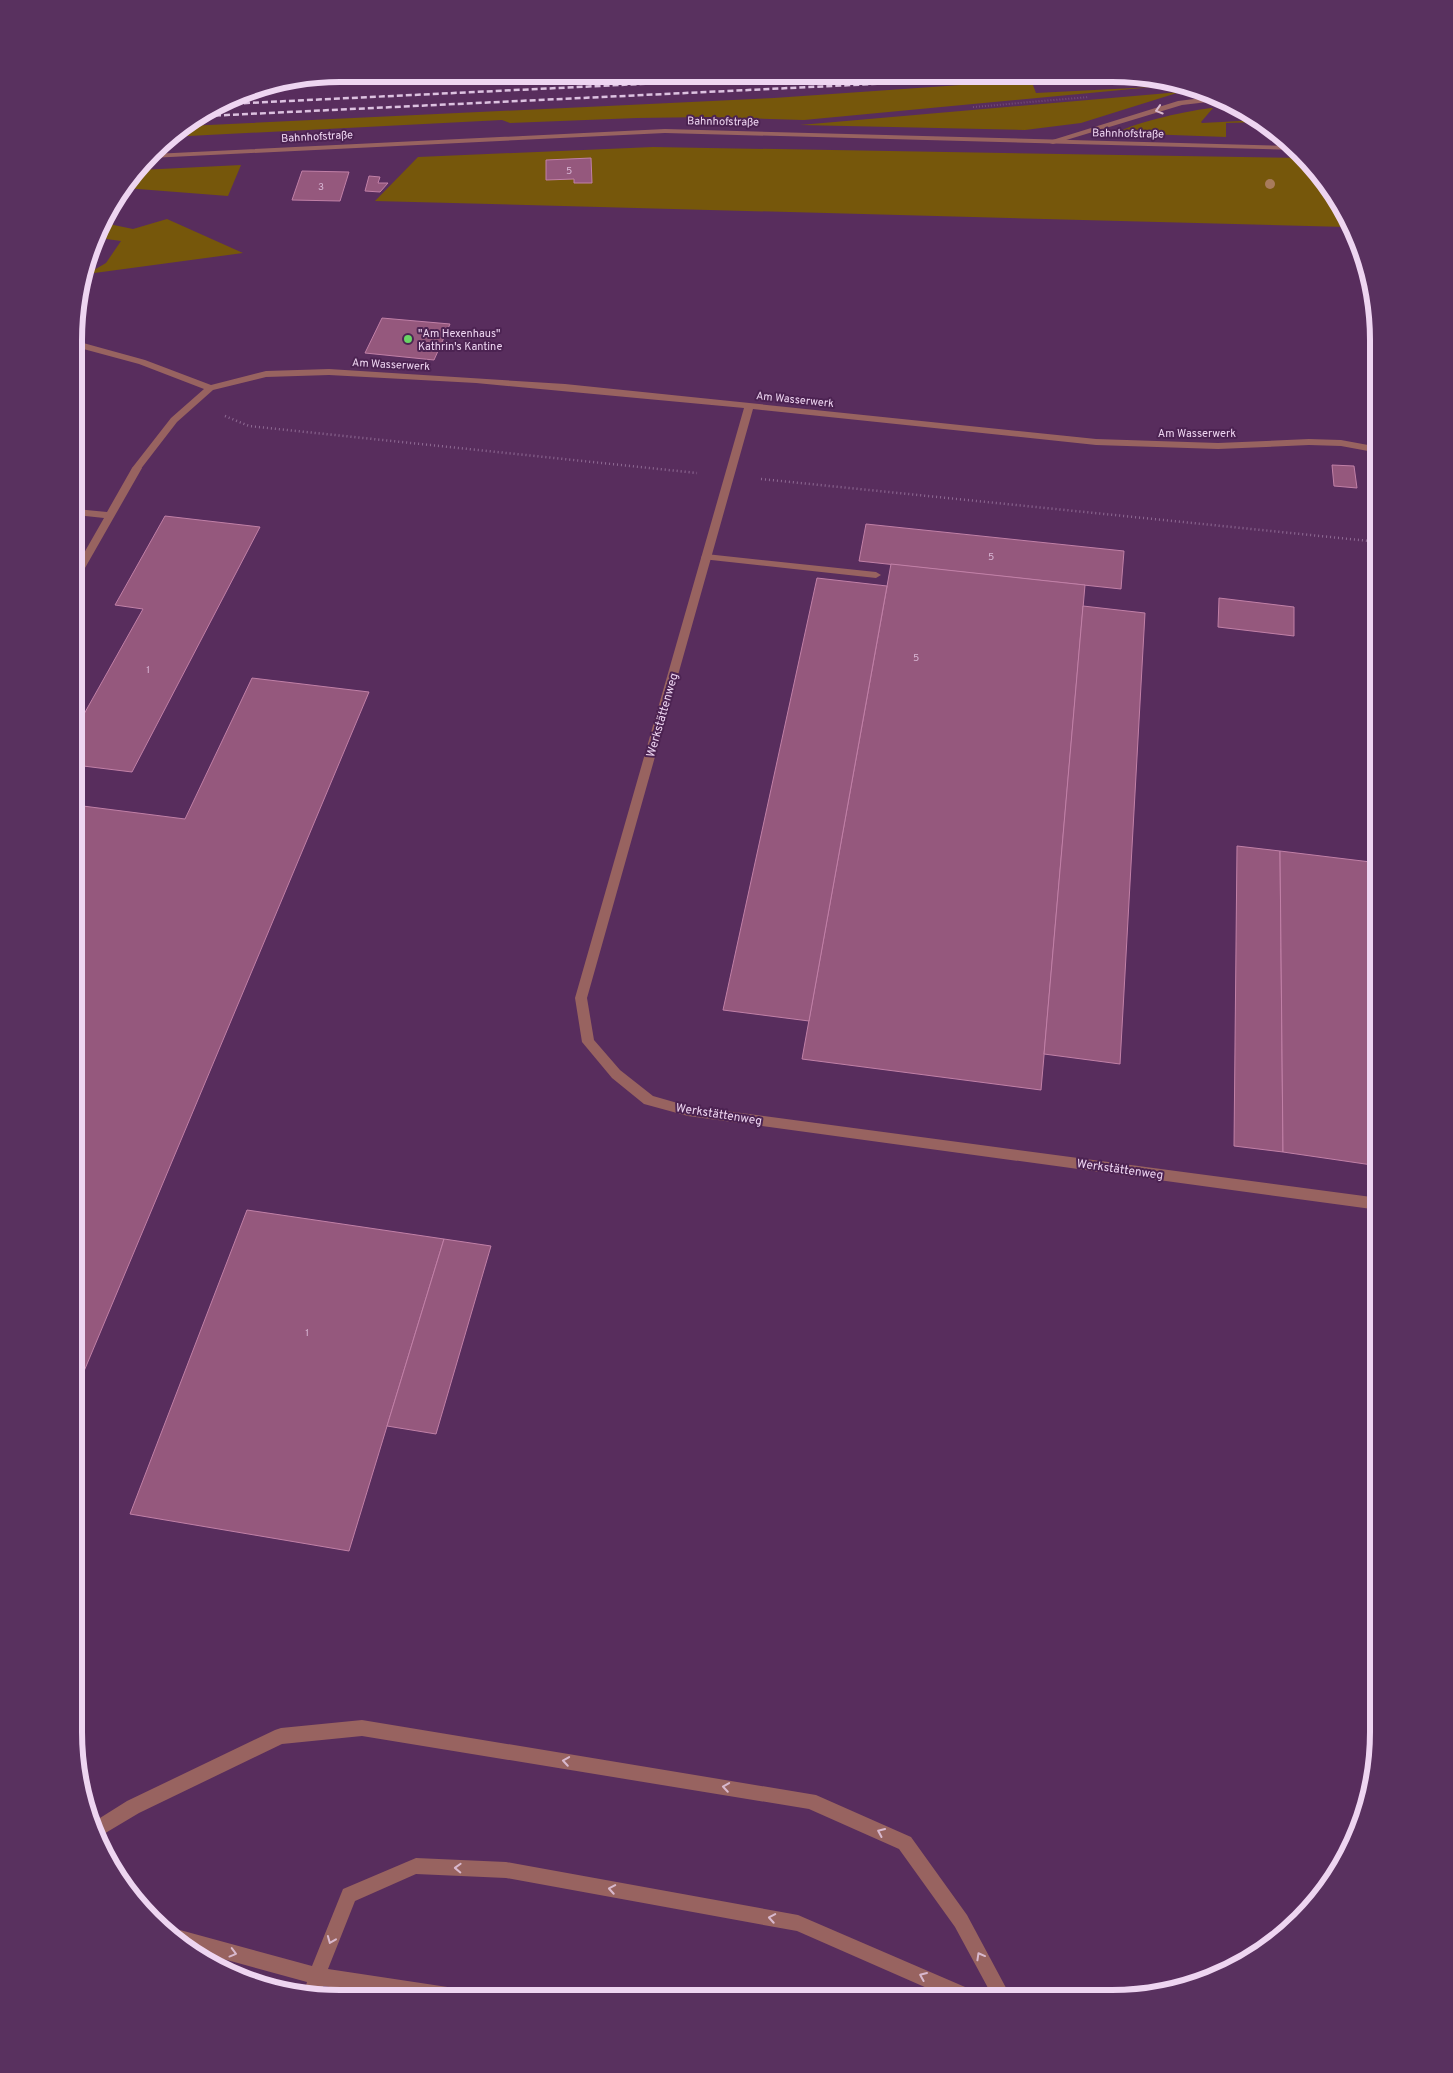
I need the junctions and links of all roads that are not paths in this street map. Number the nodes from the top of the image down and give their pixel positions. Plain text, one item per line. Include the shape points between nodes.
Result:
1 (1206, 100) edge
2 (1050, 142) junction
3 (1285, 148) edge
4 (160, 156) edge
5 (82, 346) edge
6 (210, 388) junction
7 (749, 406) junction
8 (1370, 449) edge
9 (82, 513) edge
10 (108, 516) junction
11 (706, 557) junction
12 (82, 564) edge
13 (876, 575) dead end
14 (1370, 1203) edge
15 (101, 1827) edge
16 (189, 1941) edge
17 (317, 1976) junction
18 (313, 1989) edge
19 (408, 1990) edge
20 (949, 1990) edge
21 (998, 1990) edge

1 -> 2 street via 1181,103
2 - 3 street, Bahnhofstraße
2 - 4 street, Bahnhofstraße via 665,132
5 - 6 street via 142,362
6 - 7 street, Am Wasserwerk via 266,374 329,372 476,380
6 - 10 street, Am Wasserwerk via 174,420 137,468
7 - 8 street, Am Wasserwerk via 1096,442 1218,446 1309,442
7 - 11 street, Werkstättenweg
9 - 10 street
10 - 12 street, Am Wasserwerk
11 - 13 street
11 - 14 street, Werkstättenweg via 581,998 588,1042 616,1074 649,1100 688,1112
21 -> 15 street via 961,1921 905,1843 810,1801 362,1728 281,1736 133,1807
16 -> 17 street
17 - 18 street
17 - 19 street
20 -> 17 street via 798,1923 506,1870 416,1866 349,1895

